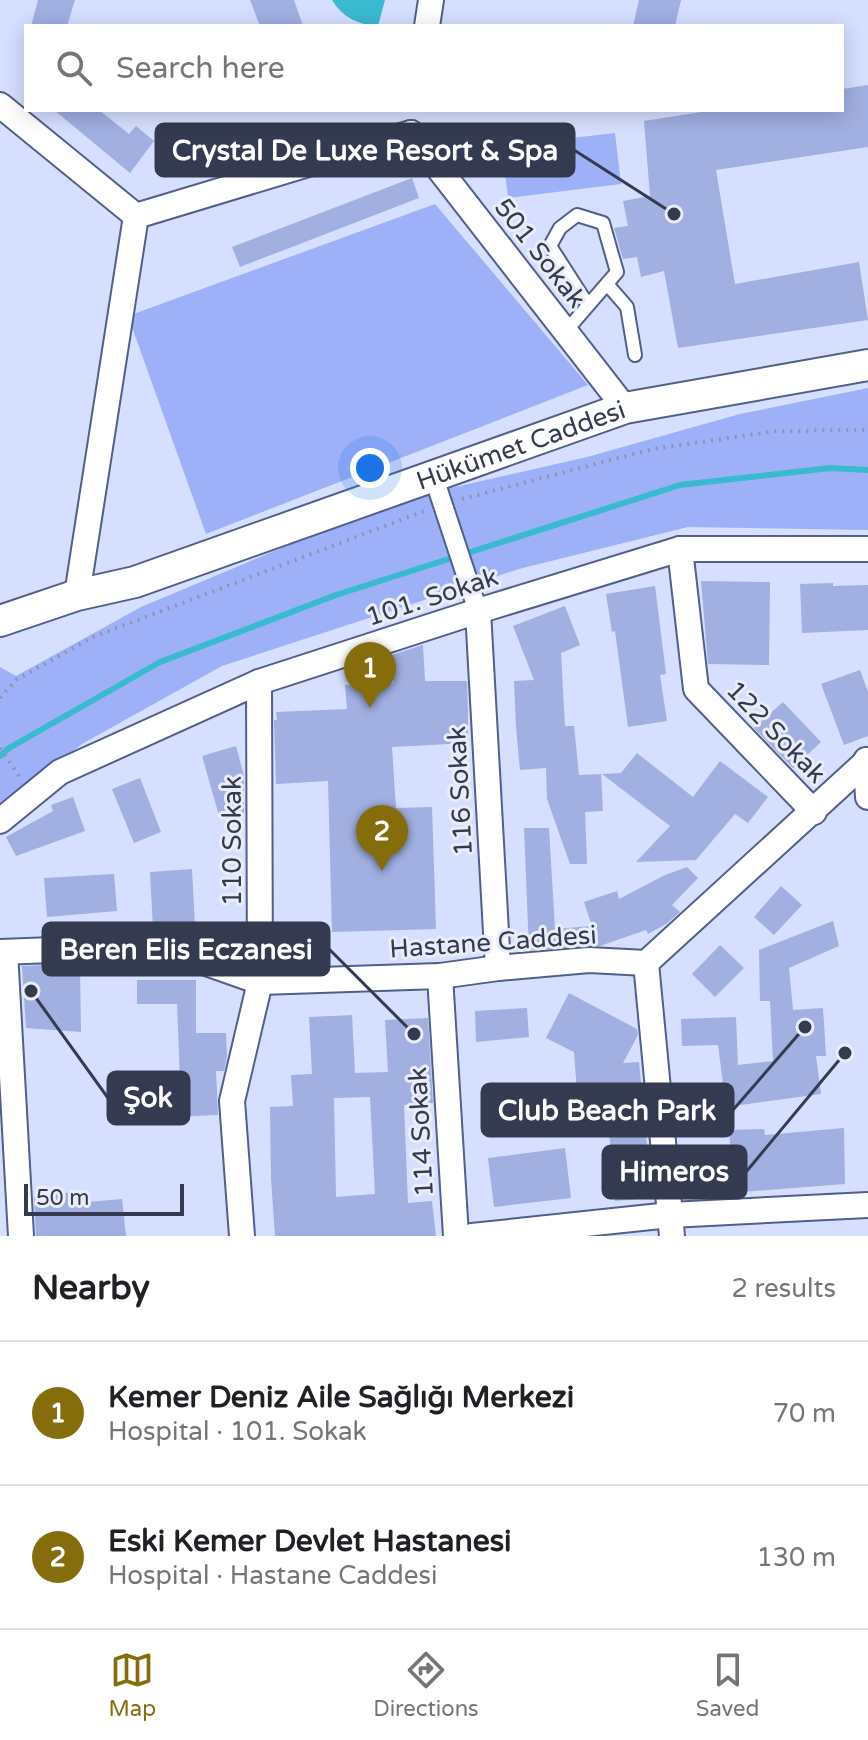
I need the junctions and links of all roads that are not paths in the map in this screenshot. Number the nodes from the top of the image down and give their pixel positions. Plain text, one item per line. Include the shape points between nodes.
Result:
1 (431, 0) edge
2 (427, 24) edge
3 (0, 105) edge
4 (413, 121) edge
5 (136, 216) junction
6 (607, 284) junction
7 (588, 305) junction
8 (566, 331) junction
9 (635, 355) dead end
10 (868, 365) edge
11 (625, 408) junction
12 (433, 475) junction
13 (680, 549) junction
14 (868, 549) edge
15 (77, 595) junction
16 (478, 611) junction
17 (0, 621) edge
18 (259, 682) junction
19 (867, 760) edge
20 (868, 797) edge
21 (814, 812) junction
22 (0, 821) edge
23 (3, 952) edge
24 (646, 963) junction
25 (498, 968) junction
26 (440, 976) junction
27 (260, 982) junction
28 (868, 1205) edge
29 (671, 1226) edge
30 (21, 1236) edge
31 (242, 1236) edge
32 (456, 1236) edge
33 (472, 1236) edge

1 - 2 street
3 - 5 street
4 - 5 street
4 - 8 street, 501 Sokak
5 - 15 street
6 - 7 lane
6 - 7 lane via 617,272 603,223 577,215 560,228 550,246
6 - 9 lane via 627,307
7 - 8 lane
8 - 11 street, 501 Sokak
10 - 11 street, Hükümet Caddesi
11 - 12 street, Hükümet Caddesi
12 - 15 street, Hükümet Caddesi via 135,582
12 - 16 street
13 - 14 street, 101. Sokak
13 - 16 street, 101. Sokak
13 - 21 street, 122 Sokak via 696,689
15 - 17 street, Hükümet Caddesi
16 - 18 street, 101. Sokak
16 - 25 street, 116 Sokak
18 - 22 street, 101. Sokak via 60,772
18 - 27 street, 110 Sokak
19 - 20 street
19 - 21 street
21 - 24 street
23 - 27 street, Hastane Caddesi via 158,946
23 - 30 street
24 - 25 street, Hastane Caddesi via 589,960
24 - 29 street
25 - 26 street, Hastane Caddesi
26 - 27 street, Hastane Caddesi
26 - 32 street, 114 Sokak
27 - 31 street, 110 Sokak via 232,1101
28 - 29 street
29 - 33 street

